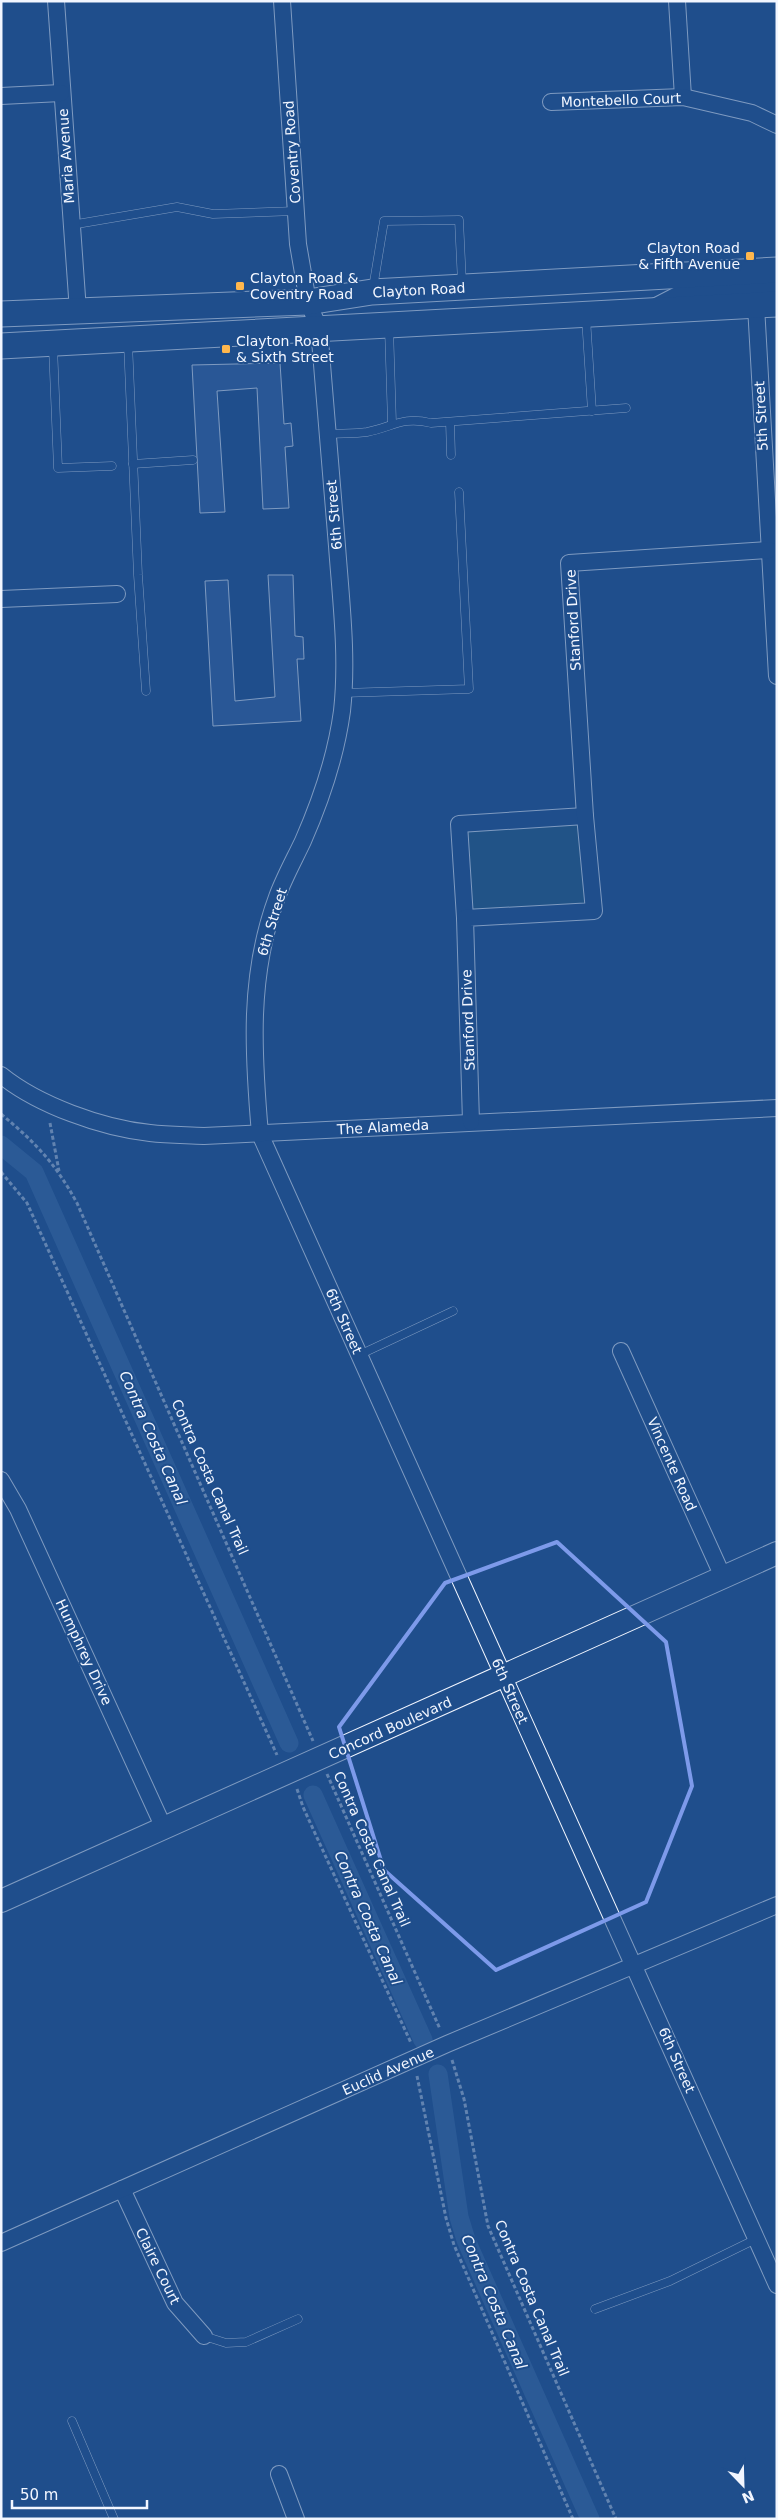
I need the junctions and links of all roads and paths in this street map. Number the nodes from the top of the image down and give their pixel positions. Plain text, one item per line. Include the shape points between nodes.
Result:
1 (56, 1) edge
2 (282, 1) edge
3 (677, 1) edge
4 (61, 93) junction
5 (1, 96) edge
6 (683, 97) junction
7 (551, 102) dead end
8 (777, 125) edge
9 (296, 212) junction
10 (71, 225) junction
11 (777, 270) edge
12 (777, 285) edge
13 (462, 287) junction
14 (372, 292) junction
15 (308, 302) junction
16 (766, 305) edge
17 (645, 311) junction
18 (78, 312) junction
19 (1, 314) edge
20 (586, 314) junction
21 (388, 325) junction
22 (319, 328) junction
23 (127, 338) junction
24 (53, 343) junction
25 (1, 346) edge
26 (626, 408) dead end
27 (592, 411) junction
28 (450, 422) junction
29 (392, 423) junction
30 (328, 434) junction
31 (451, 455) dead end
32 (193, 460) dead end
33 (133, 464) junction
34 (112, 466) dead end
35 (459, 492) dead end
36 (769, 550) junction
37 (117, 594) dead end
38 (1, 599) edge
39 (777, 676) edge
40 (146, 692) dead end
41 (343, 693) junction
42 (585, 816) junction
43 (465, 918) junction
44 (1, 1074) edge
45 (47, 1103) junction
46 (777, 1108) edge
47 (1, 1114) edge
48 (471, 1122) junction
49 (260, 1134) junction
50 (59, 1171) junction
51 (1, 1172) edge
52 (453, 1311) dead end
53 (621, 1351) dead end
54 (359, 1355) junction
55 (1, 1480) edge
56 (777, 1552) edge
57 (723, 1577) junction
58 (504, 1677) junction
59 (320, 1758) junction
60 (288, 1773) junction
61 (164, 1826) junction
62 (1, 1900) edge
63 (777, 1905) edge
64 (635, 1966) junction
65 (447, 2044) junction
66 (415, 2058) junction
67 (122, 2189) junction
68 (756, 2239) junction
69 (1, 2243) edge
70 (777, 2285) edge
71 (595, 2309) dead end
72 (298, 2319) dead end
73 (204, 2336) joint
74 (72, 2421) dead end
75 (279, 2474) dead end
76 (114, 2519) edge
77 (296, 2519) edge
78 (573, 2519) edge
79 (616, 2519) edge

1 - 4 street, Maria Avenue
2 - 9 street, Coventry Road
3 - 6 street
4 - 5 street
4 - 10 street, Maria Avenue
6 - 7 street, Montebello Court
6 - 8 street, Montebello Court via 752,113
9 - 10 lane via 213,214 177,207
9 - 15 street, Coventry Road
10 - 18 street, Maria Avenue
11 - 13 main road, Clayton Road
12 - 17 street via 774,288 683,292
13 - 14 main road, Clayton Road
13 - 14 lane via 459,220 384,222
14 - 15 main road, Clayton Road
15 - 18 main road, Clayton Road
15 - 22 street, 6th Street
16 - 17 main road
16 - 36 street, 5th Street
17 - 20 main road
18 - 19 main road, Clayton Road
20 - 21 main road
20 - 27 lane
21 - 22 main road
21 - 29 lane
22 - 23 main road
22 - 30 street, 6th Street
23 - 24 main road
23 - 33 lane
24 - 25 main road
24 - 34 lane via 58,468
26 - 27 lane
27 - 28 lane
28 - 29 lane
28 - 31 lane
29 - 30 lane via 367,432
30 - 41 street, 6th Street via 343,622
32 - 33 lane
33 - 40 lane
35 - 41 lane via 469,689
36 - 39 street, 5th Street
36 - 42 street, Stanford Drive via 569,563
37 - 38 street
41 - 49 street, 6th Street via 334,753 320,800 277,897 260,958 253,1011
42 - 43 street, Stanford Drive via 460,824
42 - 43 street, Stanford Drive via 594,911
43 - 48 street, Stanford Drive
44 - 45 street, The Alameda
45 - 49 street, The Alameda via 67,1112 148,1133
45 - 50 path, Contra Costa Canal Trail
46 - 48 street, The Alameda
47 - 50 path, Contra Costa Canal Trail via 40,1147
48 - 49 street, The Alameda
49 - 54 street, 6th Street
50 - 59 path, Contra Costa Canal Trail via 77,1203
51 - 60 path via 27,1203 271,1742
52 - 54 lane
53 - 57 street, Vincente Road
54 - 58 street, 6th Street
55 - 61 street, Humphrey Drive via 18,1509
56 - 57 street, Concord Boulevard
57 - 58 street, Concord Boulevard
58 - 59 street, Concord Boulevard
58 - 64 street, 6th Street
59 - 60 street, Concord Boulevard
59 - 65 path, Contra Costa Canal Trail
60 - 61 street, Concord Boulevard
60 - 66 path via 301,1796 303,1807
61 - 62 street, Concord Boulevard
63 - 64 street, Euclid Avenue
64 - 65 street, Euclid Avenue
64 - 68 street, 6th Street
65 - 66 street, Euclid Avenue
65 - 79 path, Contra Costa Canal Trail via 464,2100 488,2226
66 - 67 street, Euclid Avenue
66 - 78 path via 454,2245
67 - 69 street, Euclid Avenue
67 - 73 street, Claire Court via 175,2303
68 - 70 street, 6th Street
68 - 71 lane via 670,2281
72 - 73 lane via 246,2342 226,2343
74 - 76 lane
75 - 77 street

